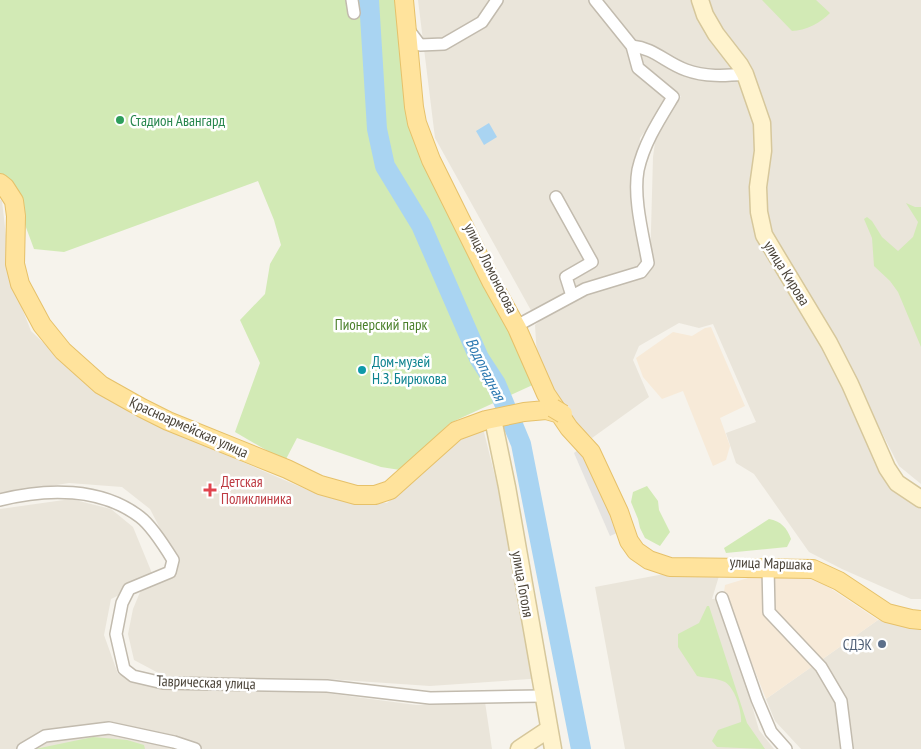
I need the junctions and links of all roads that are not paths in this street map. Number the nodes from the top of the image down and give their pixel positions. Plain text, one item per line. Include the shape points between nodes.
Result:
1 (352, 0) edge
2 (404, 0) edge
3 (497, 0) edge
4 (595, 0) edge
5 (700, 0) edge
6 (354, 13) dead end
7 (406, 25) junction
8 (632, 46) junction
9 (745, 74) junction
10 (0, 182) edge
11 (556, 197) dead end
12 (572, 296) junction
13 (520, 324) junction
14 (557, 411) junction
15 (495, 417) junction
16 (586, 447) joint
17 (921, 499) edge
18 (0, 500) edge
19 (768, 567) junction
20 (722, 598) dead end
21 (921, 614) edge
22 (921, 620) edge
23 (542, 696) junction
24 (549, 729) junction
25 (23, 749) edge
26 (195, 749) edge
27 (519, 749) edge
28 (553, 749) edge
29 (786, 749) edge
30 (846, 749) edge

1 - 6 street
2 - 7 main road
3 - 7 street via 482,22 444,44 420,45
4 - 8 street
5 - 9 main road, улица Кирова via 716,34
7 - 13 main road, улица Ломоносова via 415,61 422,119 434,154
7 - 14 main road via 414,107 424,142
8 - 9 street via 643,47 685,70 704,75
8 - 12 street via 638,68 673,97 654,128 638,171 637,196 648,263 641,272
9 - 17 main road, улица Кирова via 763,130 758,187 764,236 829,343 887,468 898,483
10 - 15 main road, Красноармейская улица via 14,201 15,264 20,284 42,325 63,351 101,385 168,421 320,485 356,495 375,495 390,490 456,431
11 - 12 street via 592,262 566,277
12 - 13 street
13 - 14 main road, улица Ломоносова
14 - 15 main road via 530,411
14 - 15 main road via 518,408
14 - 16 main road, улица Ломоносова
14 - 21 main road, улица Маршака via 590,443 642,544 655,553 676,560 816,563 841,574 873,597 908,614
15 - 23 main road, улица Гоголя
16 - 19 main road, улица Маршака via 619,512 629,541 649,560 670,567
18 - 23 street, Таврическая улица via 20,494 71,491 121,504 142,518 167,550 173,560 170,572 129,589 122,604 116,634 124,670 133,676 163,683 328,686 430,698
19 - 22 main road, улица Маршака via 814,569 839,581 887,613
19 - 30 street via 769,612 821,667 841,701
20 - 29 street via 770,732
23 - 24 main road, улица Гоголя
24 - 27 main road
24 - 28 main road, улица Гоголя
25 - 26 street via 45,736 109,728

